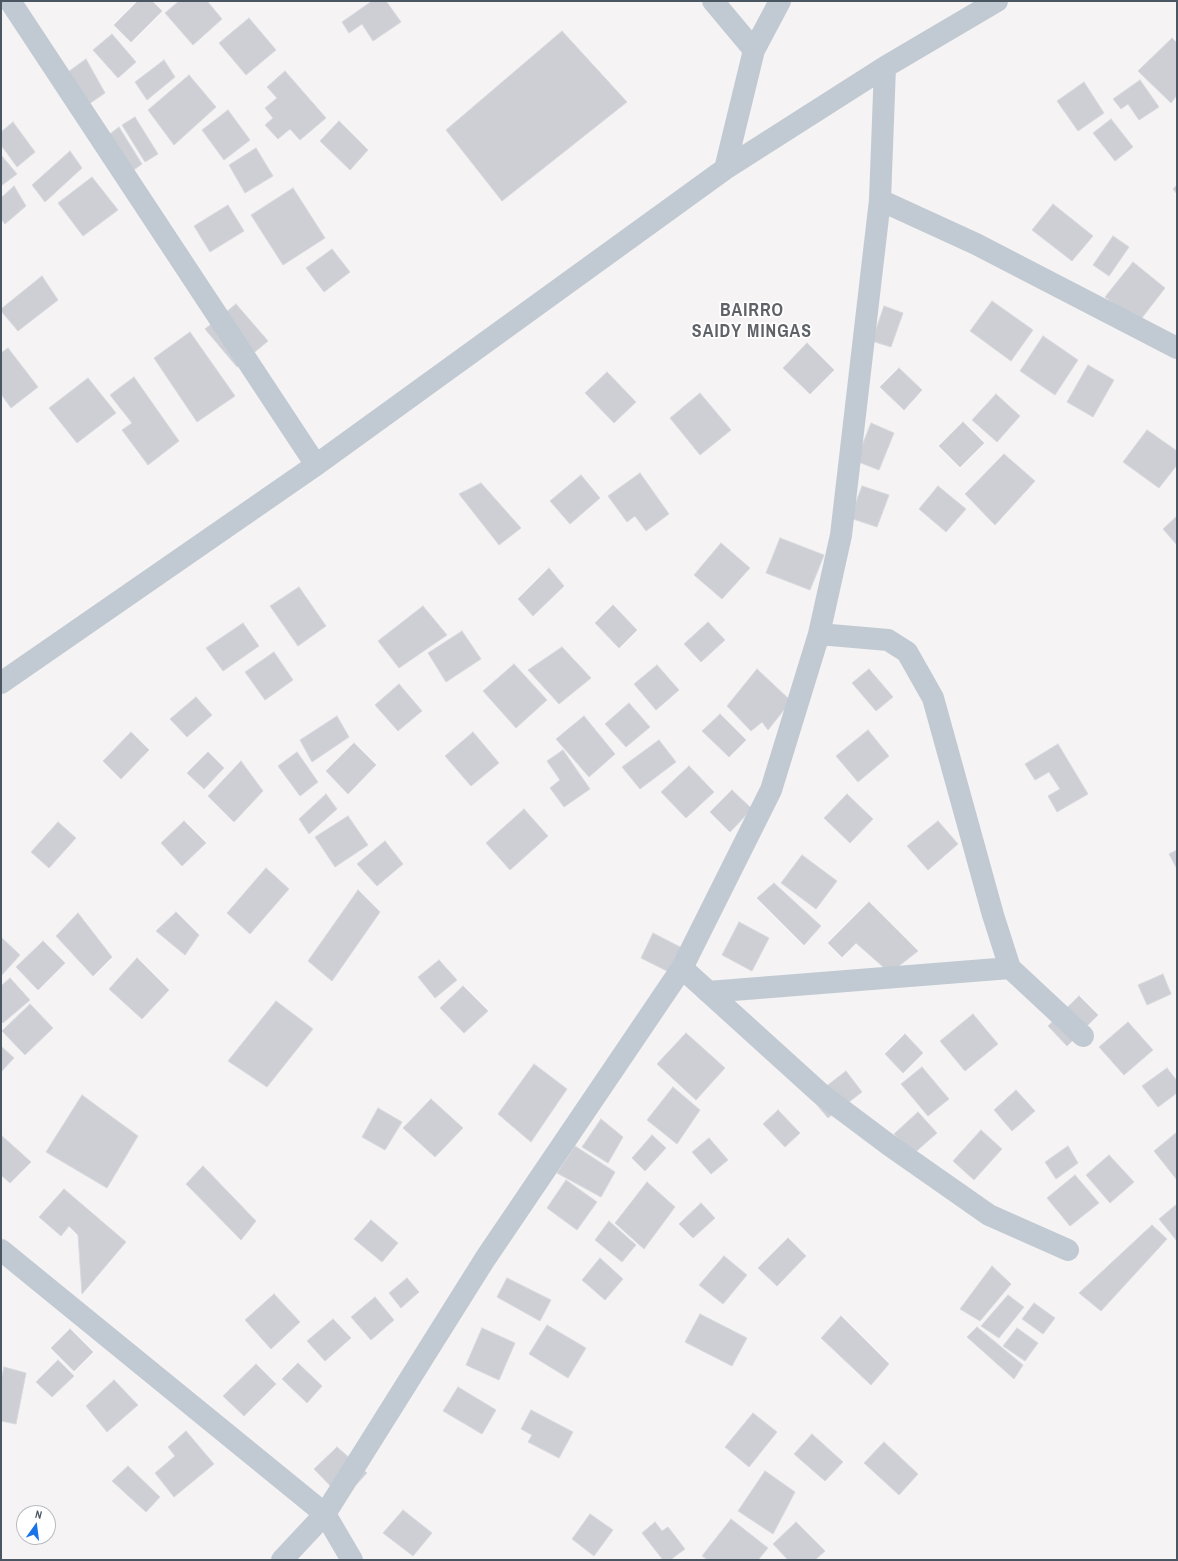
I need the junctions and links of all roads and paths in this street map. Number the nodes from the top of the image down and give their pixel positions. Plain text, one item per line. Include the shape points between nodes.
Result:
1 (10, 1) edge
2 (712, 1) edge
3 (780, 1) edge
4 (997, 1) edge
5 (754, 50) junction
6 (885, 67) junction
7 (725, 170) junction
8 (880, 200) junction
9 (1177, 348) edge
10 (316, 465) junction
11 (819, 634) junction
12 (1, 683) edge
13 (682, 968) junction
14 (1010, 968) junction
15 (708, 992) junction
16 (1083, 1036) dead end
17 (1, 1250) edge
18 (1068, 1250) dead end
19 (325, 1514) junction
20 (282, 1560) edge
21 (352, 1560) edge

1 - 10 street
2 - 5 street
3 - 5 street
4 - 6 street
5 - 7 street
6 - 7 street
6 - 8 street
7 - 10 street
8 - 9 street via 976,244
8 - 11 street via 841,535
10 - 12 street
11 - 13 street via 771,790
11 - 14 street via 888,640 907,652 933,698
13 - 15 street
13 - 19 street via 485,1259
14 - 15 street
14 - 16 street
15 - 18 street via 821,1094 889,1145 989,1215
17 - 19 street
19 - 20 street
19 - 21 street

